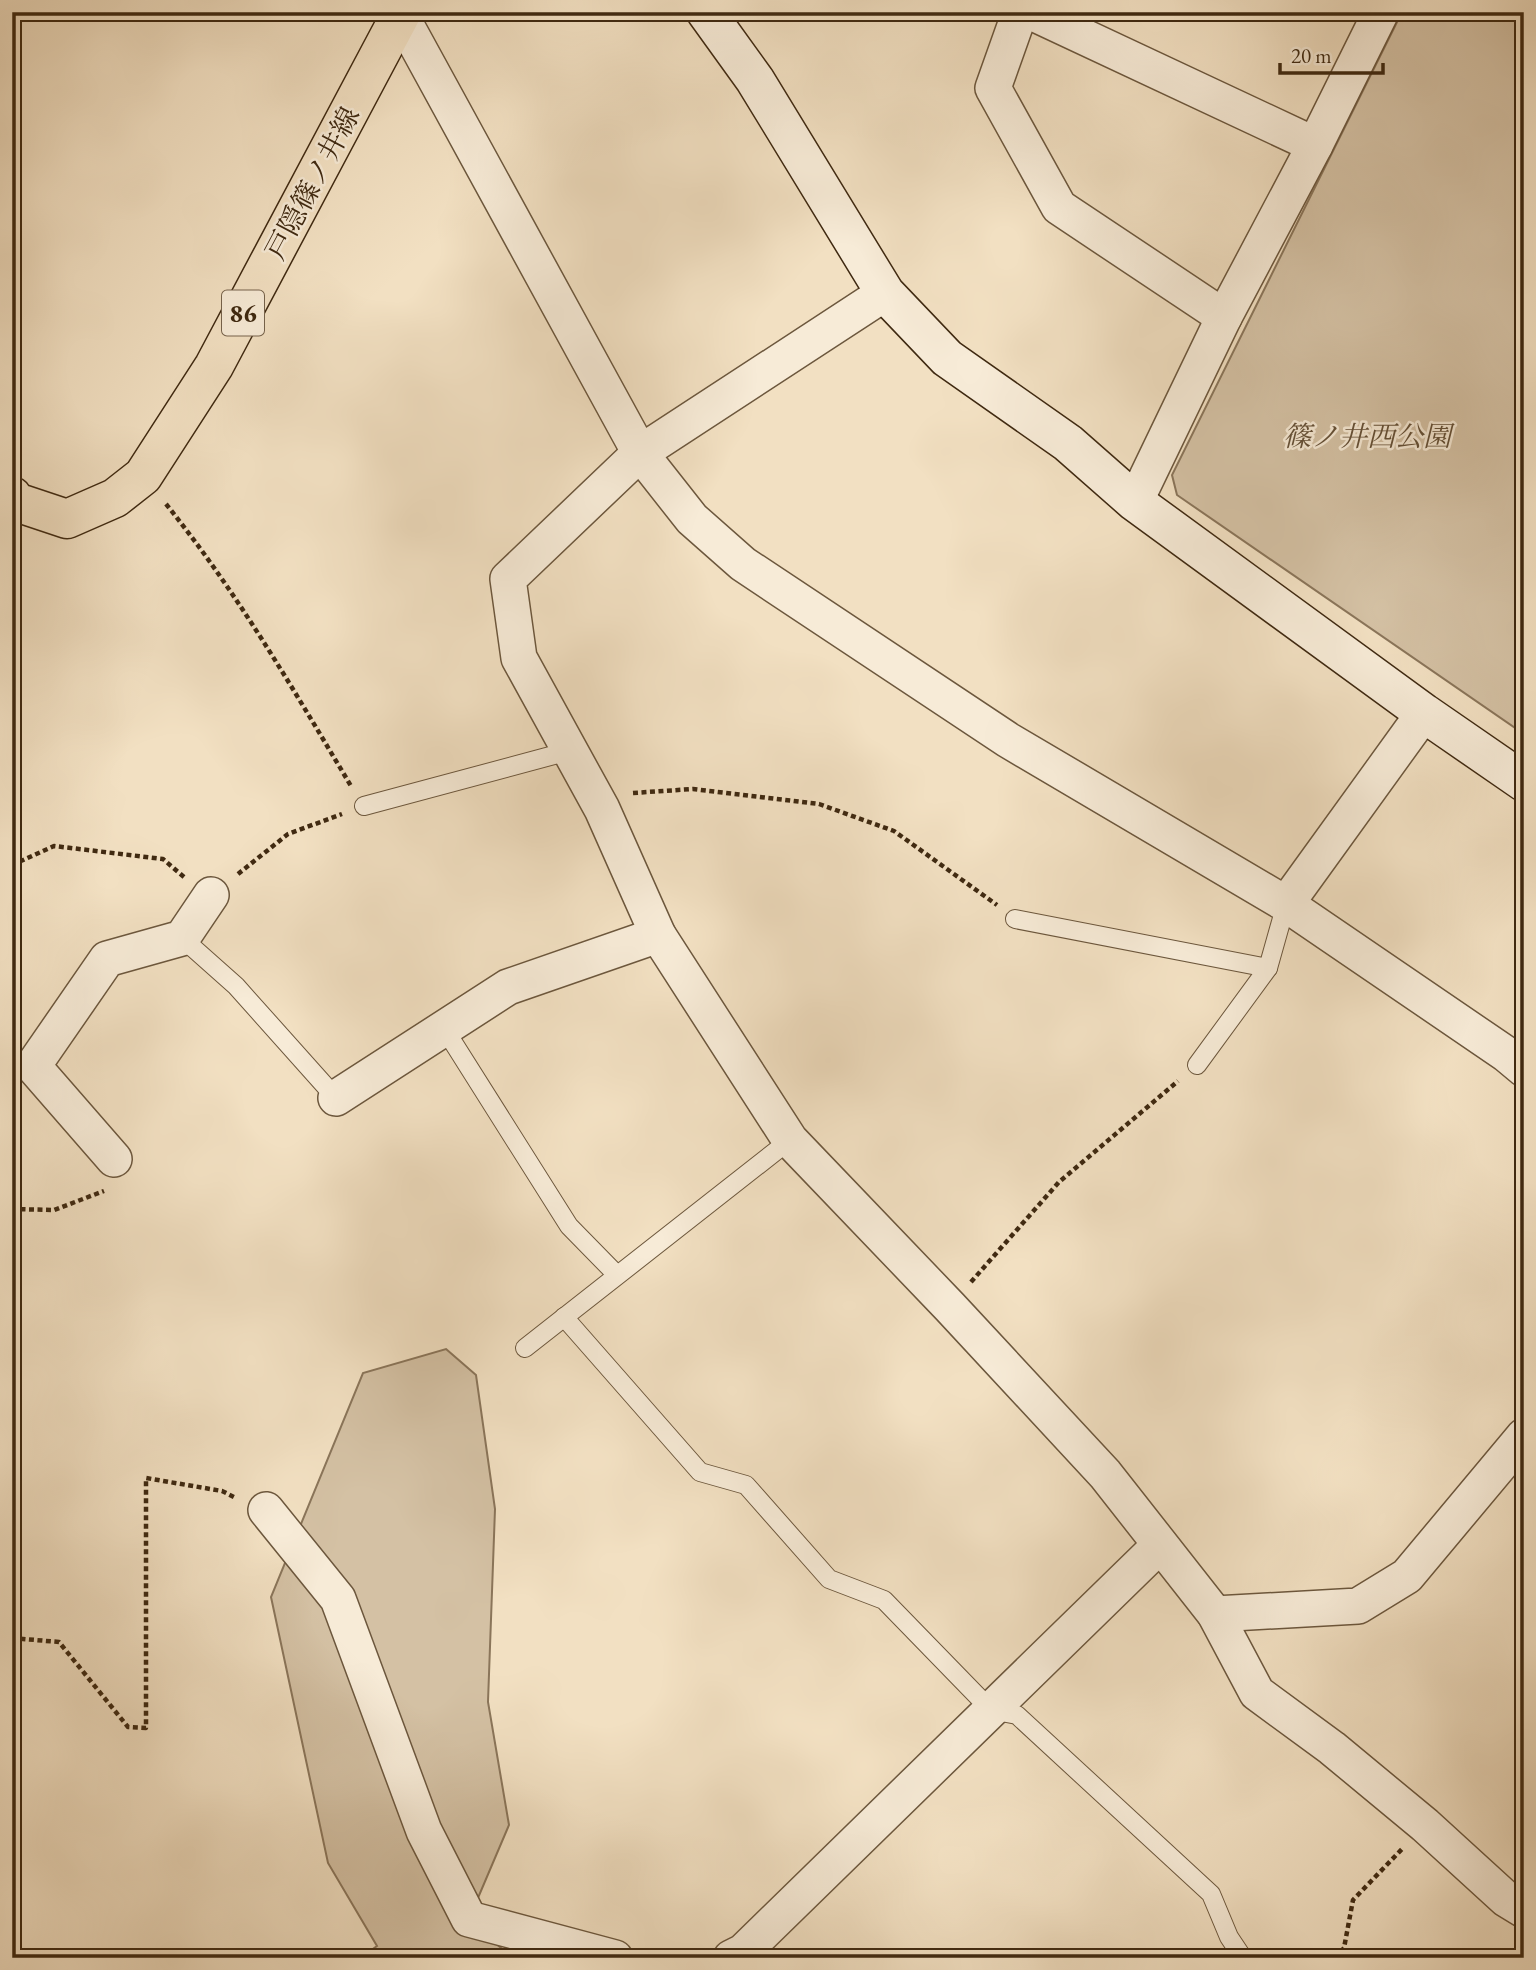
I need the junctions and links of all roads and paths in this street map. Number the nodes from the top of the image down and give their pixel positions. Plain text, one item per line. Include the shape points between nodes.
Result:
1 (706, 12) edge
2 (1020, 12) edge
3 (1031, 12) edge
4 (1381, 12) edge
5 (401, 14) edge
6 (1315, 145) junction
7 (885, 293) junction
8 (1224, 317) junction
9 (640, 453) junction
10 (143, 476) junction
11 (12, 496) edge
12 (1135, 502) junction
13 (1424, 713) junction
14 (569, 751) junction
15 (1524, 782) edge
16 (593, 795) junction
17 (364, 806) junction
18 (12, 865) edge
19 (211, 895) junction
20 (1286, 904) junction
21 (1015, 919) joint
22 (658, 935) junction
23 (181, 938) junction
24 (1268, 968) junction
25 (444, 1028) junction
26 (1197, 1065) joint
27 (1524, 1069) edge
28 (336, 1098) joint
29 (790, 1140) junction
30 (114, 1159) joint
31 (12, 1209) edge
32 (617, 1275) junction
33 (950, 1307) junction
34 (564, 1317) junction
35 (525, 1348) dead end
36 (1524, 1436) edge
37 (266, 1510) joint
38 (1160, 1545) junction
39 (1215, 1614) junction
40 (12, 1638) edge
41 (991, 1710) junction
42 (1425, 1825) junction
43 (1524, 1910) edge
44 (615, 1958) edge
45 (731, 1958) edge
46 (1243, 1958) edge
47 (1335, 1958) edge

1 - 7 street via 755,79
2 - 8 street via 993,88 1059,207
3 - 6 street
4 - 6 street
5 - 9 street
5 - 10 main road, 戸隠篠ノ井線 / 86 via 214,366
6 - 8 street
7 - 9 street
7 - 12 street via 947,358 1068,443
8 - 12 street
9 - 14 street via 508,579 519,658
9 - 20 street via 692,519 743,564 1008,740
10 - 11 main road, 戸隠篠ノ井線 / 86 via 115,498 67,519 16,502
10 - 17 path via 265,642
12 - 13 street
13 - 15 street
13 - 20 street
14 - 16 street
14 - 17 lane
16 - 21 path via 693,789 819,804 894,831
16 - 22 street
17 - 19 path via 288,834
18 - 19 path via 54,846 163,859
19 - 23 street
20 - 24 lane
20 - 27 street
21 - 24 lane
22 - 25 street via 508,988
22 - 29 street
23 - 28 lane via 236,985
23 - 30 street via 107,958 33,1066
24 - 26 lane
25 - 28 street
25 - 32 lane via 569,1226
26 - 33 path via 1059,1182
29 - 32 lane
29 - 33 street
30 - 31 path via 118,1186 54,1210
32 - 34 lane
33 - 38 street via 1105,1474
34 - 35 lane
34 - 41 lane via 700,1472 746,1485 830,1579 884,1600
36 - 39 street via 1407,1576 1358,1606
37 - 40 path via 222,1492 146,1478 146,1728 128,1727 59,1642
37 - 44 street via 338,1599 424,1830 469,1919
38 - 39 street
38 - 41 street
39 - 42 street via 1257,1693
41 - 45 street via 743,1952
41 - 46 lane via 1017,1715 1211,1894
42 - 43 street
42 - 47 path via 1353,1900 1344,1948

